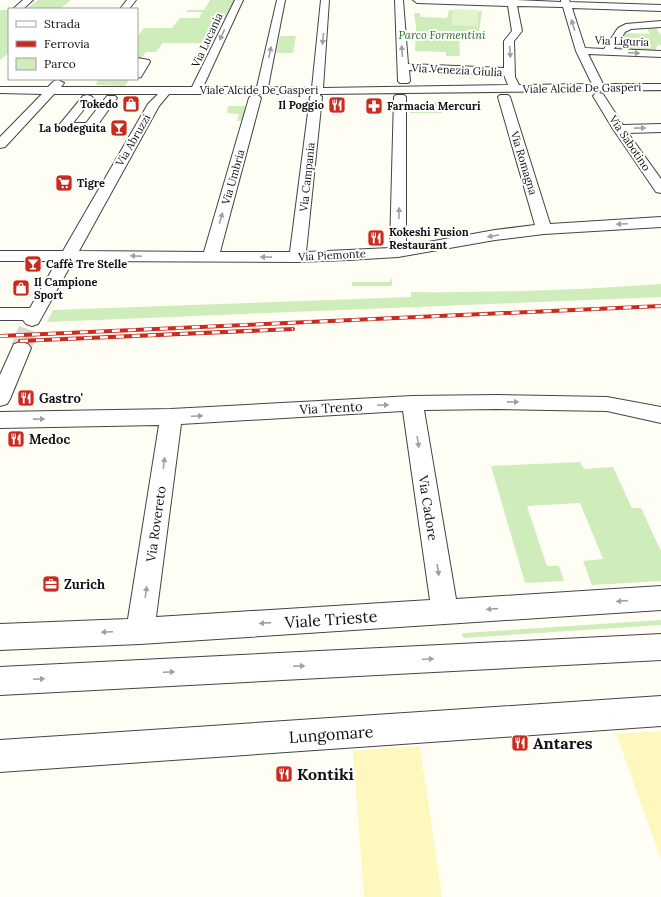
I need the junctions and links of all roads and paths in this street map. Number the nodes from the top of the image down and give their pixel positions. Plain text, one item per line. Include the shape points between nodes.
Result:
1 (29, 0) edge
2 (132, 0) edge
3 (239, 0) edge
4 (281, 0) edge
5 (325, 0) edge
6 (399, 0) edge
7 (416, 0) edge
8 (512, 1) edge
9 (566, 2) edge
10 (18, 8) edge
11 (125, 8) edge
12 (661, 8) edge
13 (661, 24) edge
14 (581, 51) junction
15 (607, 52) junction
16 (661, 54) edge
17 (138, 61) edge
18 (403, 67) junction
19 (510, 72) junction
20 (138, 73) edge
21 (61, 80) edge
22 (91, 80) edge
23 (134, 80) edge
24 (661, 87) edge
25 (128, 90) junction
26 (196, 90) junction
27 (599, 91) junction
28 (49, 93) junction
29 (510, 93) junction
30 (85, 94) junction
31 (163, 94) junction
32 (258, 94) junction
33 (316, 94) junction
34 (402, 94) junction
35 (661, 95) edge
36 (1, 96) edge
37 (111, 98) junction
38 (661, 128) edge
39 (620, 129) junction
40 (0, 144) edge
41 (646, 167) junction
42 (661, 167) edge
43 (661, 189) edge
44 (661, 222) edge
45 (544, 229) junction
46 (398, 252) junction
47 (0, 256) edge
48 (67, 256) junction
49 (211, 256) junction
50 (297, 257) junction
51 (0, 314) edge
52 (21, 348) tunnel mouth
53 (0, 399) edge
54 (412, 403) junction
55 (661, 415) edge
56 (170, 417) junction
57 (0, 420) edge
58 (661, 598) edge
59 (445, 612) junction
60 (140, 631) junction
61 (0, 637) edge
62 (661, 647) edge
63 (0, 681) edge
64 (661, 711) edge
65 (0, 756) edge

1 - 10 street
2 - 11 street
3 -> 26 street, Via Lucania
32 -> 4 street, Via Umbria
5 -> 33 street, Via Campania
18 -> 6 street
7 - 8 street
8 - 9 street
8 -> 19 street, Via Romagna via 517,31 509,41
9 - 12 street
14 -> 9 street, Via Sabotino
13 - 15 street via 629,26 621,30
14 - 15 street, Via Liguria
14 - 27 street, Via Sabotino
15 -> 16 street, Via Liguria
17 - 20 street via 145,62
18 - 19 street, Via Venezia Giulia
18 - 34 street
19 - 29 street, Via Romagna
21 - 28 street
22 - 30 street
23 - 25 street
24 - 27 street, Viale Alcide De Gasperi
25 - 30 street, Viale Alcide De Gasperi
25 - 31 street, Viale Alcide De Gasperi
26 - 31 street, Viale Alcide De Gasperi
26 - 32 street, Viale Alcide De Gasperi
27 - 29 street, Viale Alcide De Gasperi
27 - 35 street, Viale Alcide De Gasperi
27 - 39 street, Via Sabotino
28 - 30 street, Viale Alcide De Gasperi
28 - 36 street, Viale Alcide De Gasperi
28 - 40 street
29 - 34 street, Viale Alcide De Gasperi
29 - 45 street, Via Romagna
30 - 37 street, Viale Alcide De Gasperi
30 - 37 street via 64,126 90,127
31 - 32 street, Viale Alcide De Gasperi
31 - 37 street, Viale Alcide De Gasperi
31 - 48 street, Via Abruzzi via 154,104
32 - 33 street, Viale Alcide De Gasperi
49 -> 32 street, Via Umbria
33 - 34 street, Viale Alcide De Gasperi
33 - 50 street, Via Campania
46 -> 34 street
39 -> 38 street
39 - 41 street, Via Sabotino
41 - 42 street
41 - 43 street, Via Sabotino
44 -> 45 street, Via Piemonte
45 -> 46 street, Via Piemonte
46 - 50 street, Via Piemonte
47 - 48 street, Via Piemonte
49 -> 48 street, Via Piemonte
48 - 51 street, Via Abruzzi via 33,317
50 -> 49 street, Via Piemonte
52 - 53 street
54 -> 55 street, Via Trento via 607,404
56 -> 54 street, Via Trento
54 -> 59 street, Via Cadore
57 -> 56 street, Via Trento
60 -> 56 street, Via Rovereto
58 -> 59 street, Viale Trieste
59 -> 60 street, Viale Trieste
60 -> 61 street, Viale Trieste
63 -> 62 street
64 - 65 street, Lungomare

